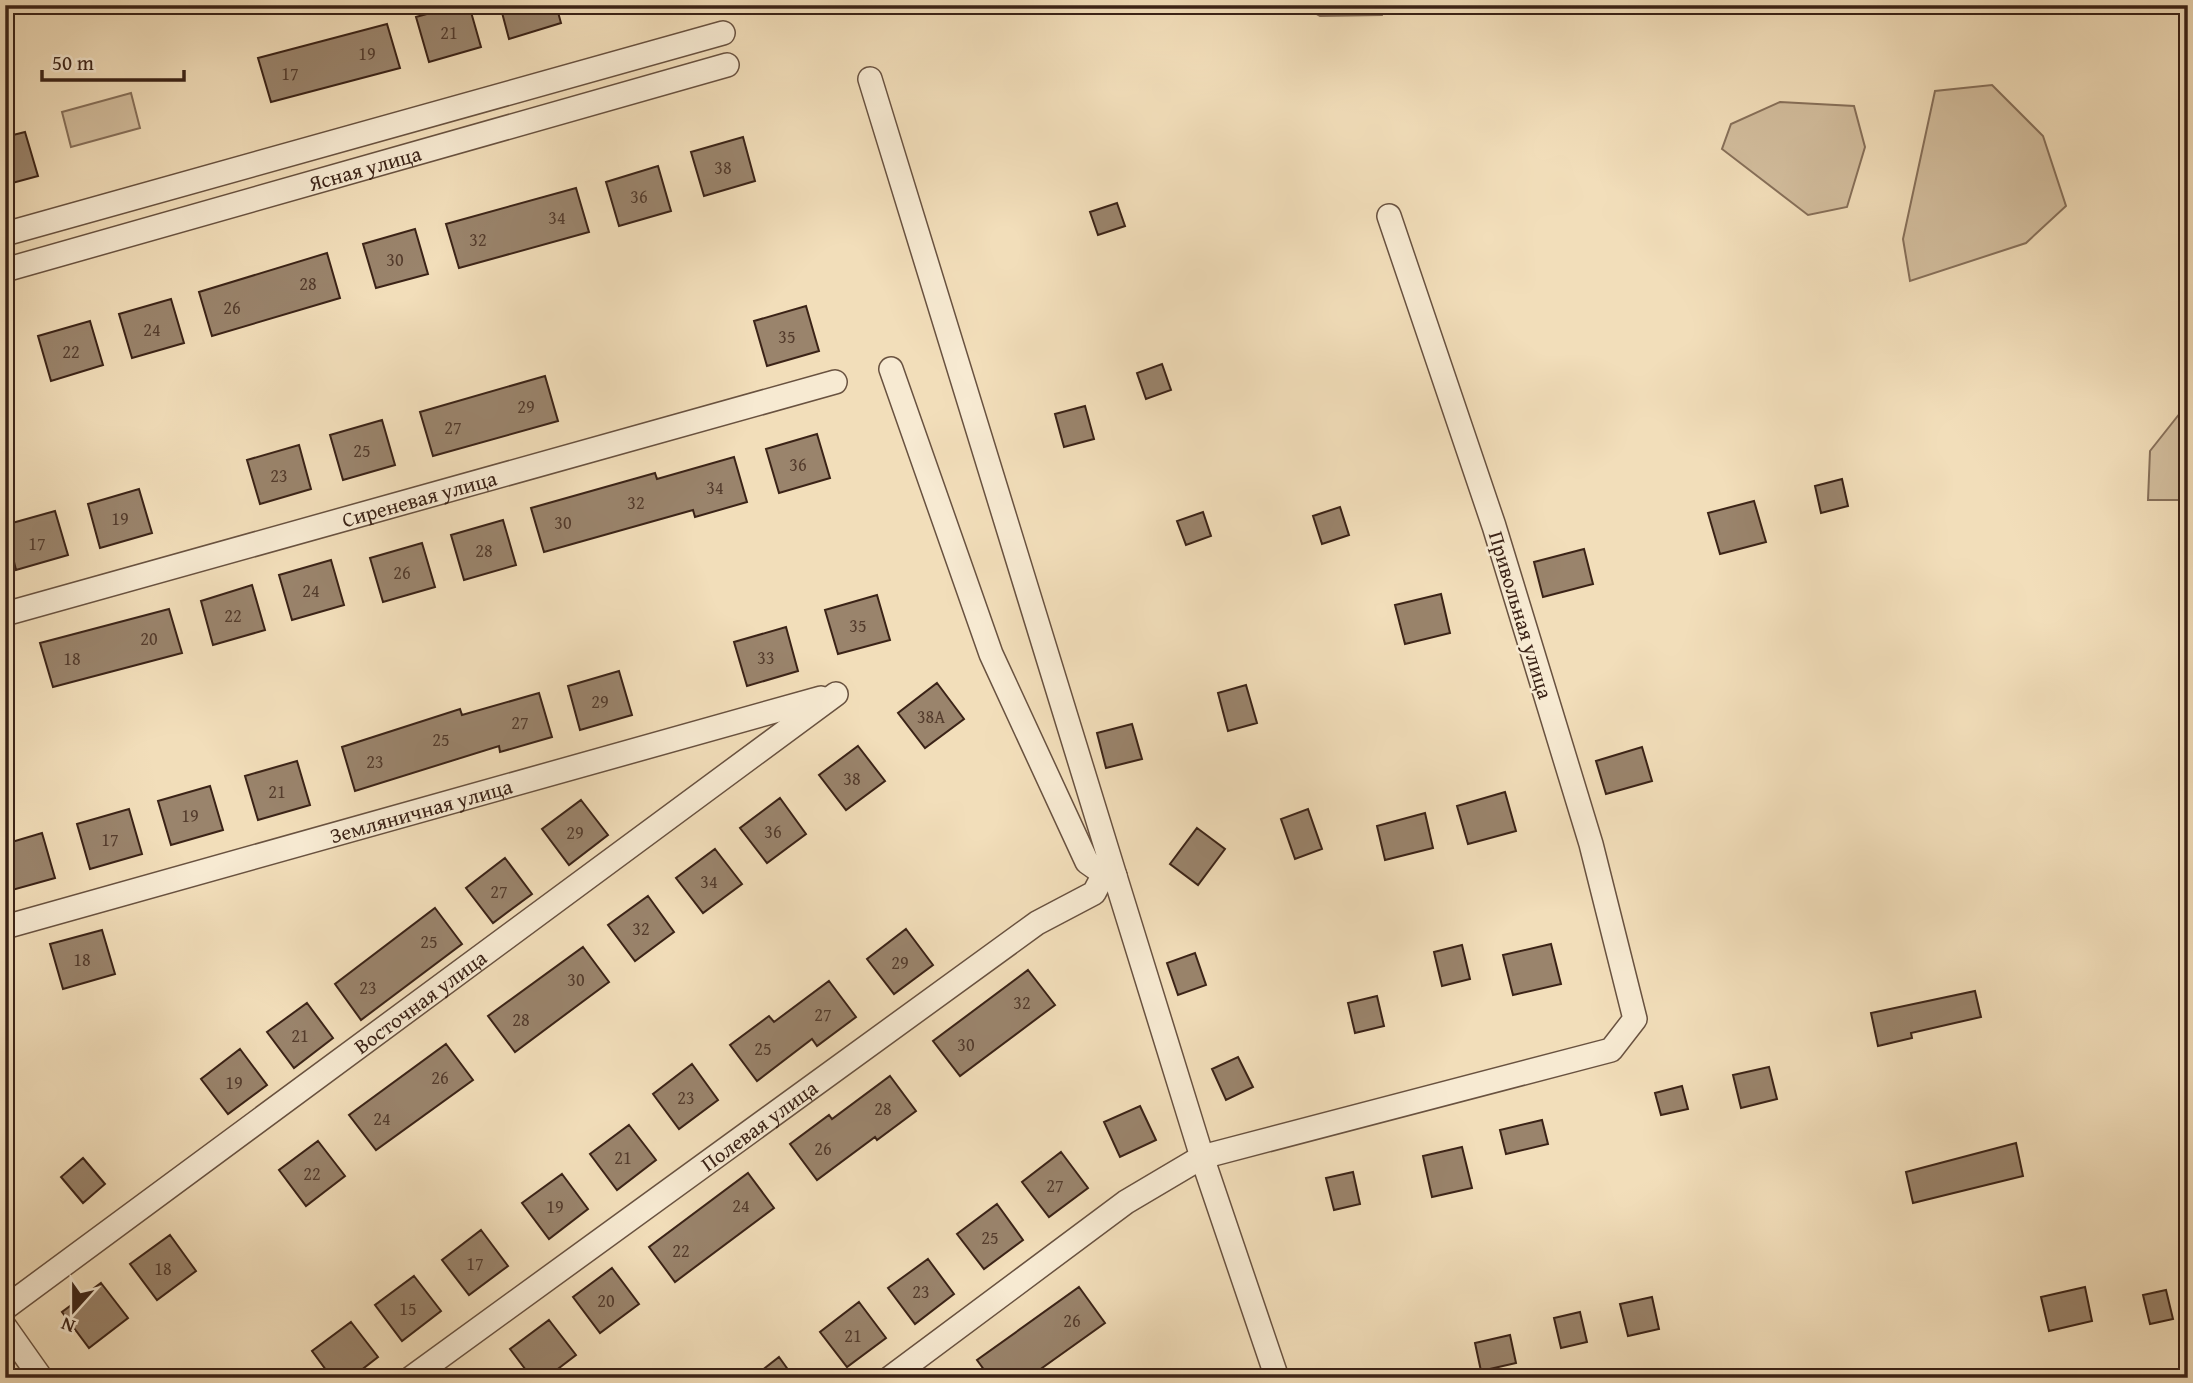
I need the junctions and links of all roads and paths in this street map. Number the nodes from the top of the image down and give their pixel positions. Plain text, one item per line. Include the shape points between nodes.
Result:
1 (723, 33) dead end
2 (727, 65) dead end
3 (870, 79) dead end
4 (1389, 216) dead end
5 (5, 234) edge
6 (5, 270) edge
7 (891, 369) dead end
8 (835, 382) dead end
9 (5, 614) edge
10 (836, 694) joint
11 (1109, 875) junction
12 (5, 928) edge
13 (1202, 1157) junction
14 (5, 1308) edge
15 (5, 1327) edge
16 (41, 1378) edge
17 (411, 1378) edge
18 (890, 1378) edge
19 (1276, 1378) edge

1 - 5 street, Ясная улица
2 - 6 street, Ясная улица
3 - 11 street
4 - 13 street, Привольная улица via 1510,579 1591,844 1634,1019 1611,1050
7 - 11 street via 991,654 1087,862
8 - 9 street, Сиреневая улица
10 - 12 street, Земляничная улица
10 - 14 street, Восточная улица
11 - 13 street
11 - 17 street, Полевая улица via 1094,893 1037,923
13 - 18 street via 1126,1202
13 - 19 street
15 - 16 street

